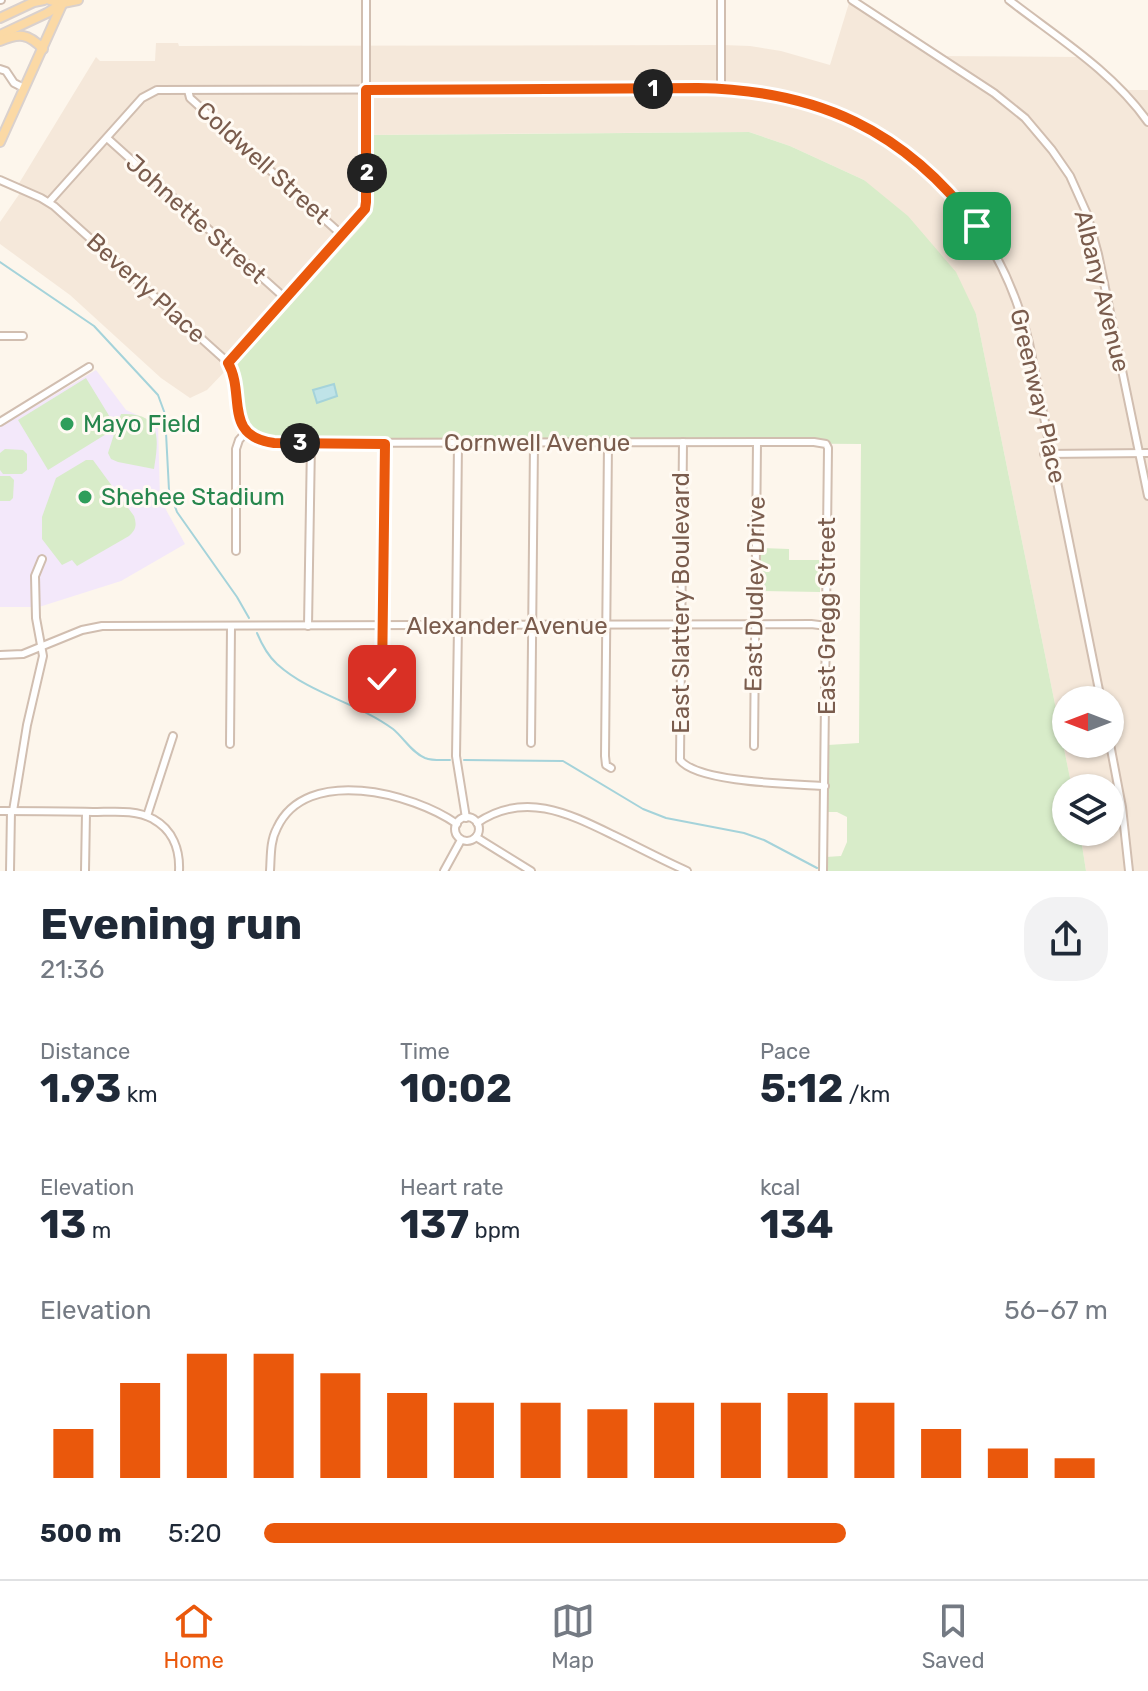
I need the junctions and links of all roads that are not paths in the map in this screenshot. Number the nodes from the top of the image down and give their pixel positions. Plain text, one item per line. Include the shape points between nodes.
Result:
1 (26, 0) edge
2 (44, 0) edge
3 (50, 0) edge
4 (78, 0) edge
5 (366, 0) edge
6 (721, 0) edge
7 (852, 0) edge
8 (1009, 0) edge
9 (64, 2) edge
10 (4, 16) edge
11 (0, 38) edge
12 (43, 49) junction
13 (0, 69) edge
14 (24, 88) junction
15 (721, 89) junction
16 (188, 90) junction
17 (366, 90) junction
18 (1148, 122) edge
19 (107, 138) junction
20 (0, 142) edge
21 (0, 180) edge
22 (49, 202) junction
23 (342, 235) junction
24 (286, 299) junction
25 (0, 336) edge
26 (23, 336) dead end
27 (228, 363) junction
28 (89, 367) dead end
29 (0, 422) edge
30 (247, 431) junction
31 (683, 442) junction
32 (757, 442) junction
33 (311, 443) junction
34 (458, 443) junction
35 (534, 443) junction
36 (608, 443) junction
37 (385, 444) junction
38 (828, 447) joint
39 (1139, 453) junction
40 (1148, 453) edge
41 (1048, 454) junction
42 (1148, 496) edge
43 (236, 551) dead end
44 (42, 559) dead end
45 (755, 625) junction
46 (231, 626) junction
47 (308, 626) junction
48 (383, 626) junction
49 (457, 626) junction
50 (532, 626) junction
51 (607, 626) junction
52 (681, 626) junction
53 (827, 626) junction
54 (42, 646) junction
55 (0, 655) edge
56 (382, 679) dead end
57 (1098, 686) edge
58 (173, 736) dead end
59 (531, 743) dead end
60 (230, 744) dead end
61 (754, 746) dead end
62 (1113, 758) edge
63 (611, 768) dead end
64 (825, 786) junction
65 (0, 811) edge
66 (12, 811) junction
67 (86, 812) junction
68 (147, 816) junction
69 (466, 818) junction
70 (477, 823) junction
71 (457, 824) junction
72 (476, 837) junction
73 (461, 840) junction
74 (10, 871) edge
75 (85, 871) edge
76 (179, 871) edge
77 (270, 871) edge
78 (444, 871) edge
79 (531, 871) edge
80 (687, 871) edge
81 (823, 871) edge
82 (1129, 871) edge

1 - 10 main road
2 - 10 main road
3 - 9 main road
4 - 9 main road
5 - 17 street
6 - 15 street
7 - 39 street, Albany Avenue via 1002,99 1038,132 1065,169 1087,214 1098,254
8 - 18 street via 1091,62
9 - 11 main road
9 - 12 main road
11 - 12 main road via 23,35
12 - 14 main road
13 - 14 street
14 - 20 main road
15 - 17 street, Greenway Place
15 - 41 street, Greenway Place via 778,95 845,117 901,148 952,195 991,248 1016,300
16 - 17 street, Greenway Place
16 - 19 street, Greenway Place via 148,94
16 - 23 street, Coldwell Street via 190,98
17 - 23 street via 366,207
19 - 22 street, Greenway Place
19 - 24 street, Johnette Street
21 - 22 street, Beverly Place
22 - 27 street, Beverly Place
23 - 24 street
24 - 27 street
25 - 26 street
27 - 30 street, Beverly Place via 235,380 236,410
28 - 29 street
30 - 33 street, Cornwell Avenue via 270,443
30 - 43 street via 236,449
31 - 32 street, Cornwell Avenue
31 - 36 street, Cornwell Avenue
31 - 52 street, East Slattery Boulevard
32 - 38 street, Cornwell Avenue
32 - 45 street, East Dudley Drive
33 - 37 street, Cornwell Avenue
33 - 47 street
34 - 35 street, Cornwell Avenue
34 - 37 street, Cornwell Avenue
34 - 49 street
35 - 36 street, Cornwell Avenue
35 - 50 street
36 - 51 street
37 - 48 street
38 - 53 street, East Gregg Street
39 - 40 street
39 - 41 street
39 - 42 street, Albany Avenue
41 - 57 street, Greenway Place
44 - 54 street via 35,576
45 - 52 street, Alexander Avenue
45 - 53 street, Alexander Avenue
45 - 61 street, East Dudley Drive
46 - 47 street, Alexander Avenue
46 - 54 street, Alexander Avenue via 95,626
46 - 60 street
47 - 48 street, Alexander Avenue
48 - 49 street, Alexander Avenue
48 - 56 street
49 - 50 street, Alexander Avenue
49 - 69 street via 456,756
50 - 51 street, Alexander Avenue
50 - 59 street
51 - 52 street, Alexander Avenue
51 - 63 street via 605,756
52 - 64 street, East Slattery Boulevard via 682,762 726,779
53 - 64 street, East Gregg Street
54 - 55 street, Alexander Avenue
54 - 66 street
58 - 68 street
62 - 82 street
64 - 81 street, East Gregg Street
65 - 66 street
66 - 67 street
66 - 74 street
67 - 68 street
67 - 75 street
68 - 76 street via 172,837
69 - 70 street
69 - 71 street
70 - 72 street
70 - 80 street via 509,808 544,808 575,816
71 - 73 street
71 - 77 street via 409,800 367,792 324,792 306,797 285,814 272,842
72 - 73 street
72 - 79 street
73 - 78 street

